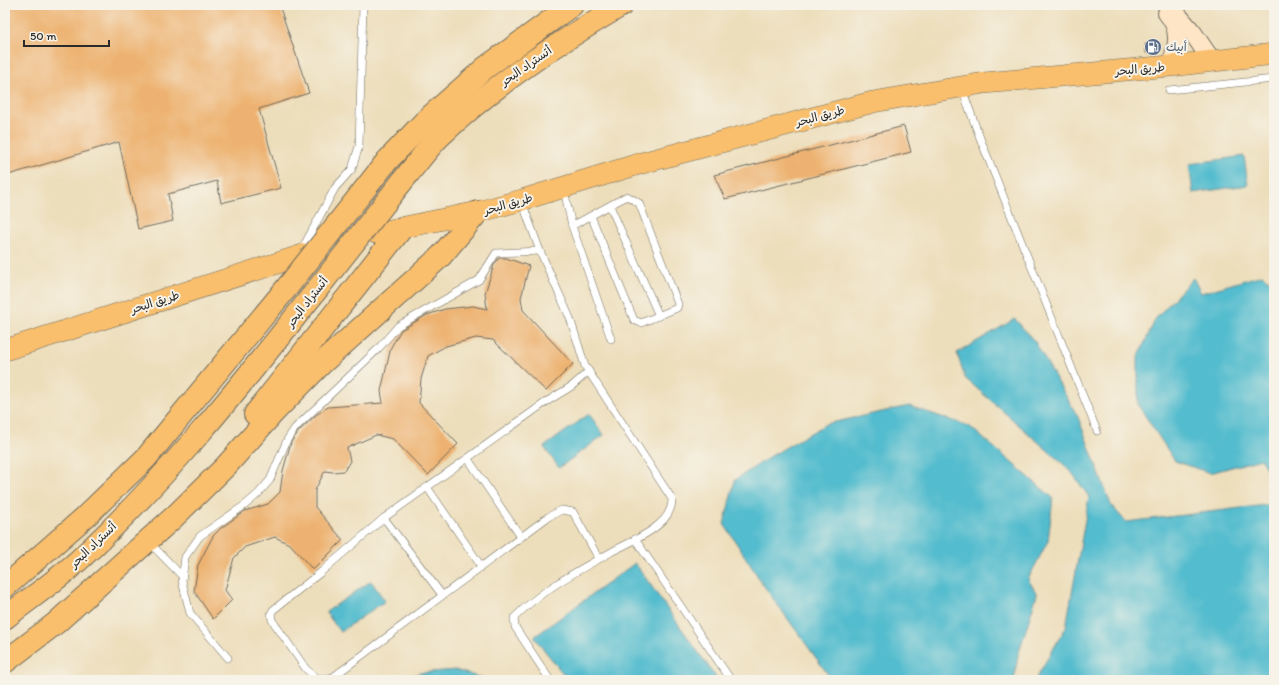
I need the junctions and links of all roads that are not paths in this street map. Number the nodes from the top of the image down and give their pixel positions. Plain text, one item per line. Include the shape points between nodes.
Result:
1 (363, 5) edge
2 (572, 5) edge
3 (622, 5) edge
4 (1160, 5) edge
5 (1169, 5) edge
6 (1274, 54) edge
7 (1212, 60) junction
8 (1170, 66) junction
9 (1274, 79) edge
10 (962, 87) junction
11 (1169, 90) dead end
12 (564, 188) junction
13 (522, 200) junction
14 (610, 206) junction
15 (478, 212) junction
16 (591, 216) junction
17 (572, 226) junction
18 (402, 228) junction
19 (376, 233) tunnel mouth
20 (540, 251) junction
21 (302, 255) joint
22 (659, 316) junction
23 (611, 339) dead end
24 (5, 350) edge
25 (588, 372) junction
26 (1097, 431) dead end
27 (468, 459) junction
28 (426, 487) junction
29 (174, 517) junction
30 (384, 518) junction
31 (521, 537) junction
32 (635, 539) junction
33 (148, 541) junction
34 (599, 559) junction
35 (481, 566) junction
36 (182, 576) junction
37 (5, 587) edge
38 (442, 595) junction
39 (5, 618) edge
40 (228, 658) dead end
41 (5, 662) edge
42 (329, 680) edge
43 (550, 680) edge
44 (731, 680) edge

1 - 21 lane via 359,146 352,168 336,188
2 - 37 highway, أتستراد البحر, bridge via 485,68 424,122 387,161 289,285 146,458 85,517
3 - 39 highway, أتستراد البحر, bridge via 568,37 495,88 438,138 224,406 159,479 78,561
4 - 8 main road via 1170,16 1178,34
5 - 7 main road
6 - 7 main road, طريق البحر
7 - 8 main road, طريق البحر
8 - 10 main road, طريق البحر
9 - 11 lane
10 - 12 main road, طريق البحر via 866,104 642,163
10 - 26 lane
12 - 13 main road, طريق البحر
12 - 17 lane
13 - 15 main road, طريق البحر
13 - 20 lane
14 - 16 lane
14 - 22 lane
14 - 22 lane via 627,196 638,203 678,304 677,308
15 - 18 main road, طريق البحر
15 - 29 highway via 441,256 322,363 226,466
16 - 17 lane
16 - 22 lane via 634,320 641,323
17 - 23 lane
18 - 19 main road, طريق البحر
18 - 29 highway
20 - 25 lane via 570,318
20 - 36 lane via 496,253 479,280 398,326 374,353 295,428 270,480 258,494 200,536 185,557
21 - 24 main road, طريق البحر
25 - 27 lane
25 - 32 lane via 672,499 672,508 660,524
27 - 28 lane
27 - 31 lane
28 - 30 lane
28 - 35 lane
29 - 33 highway
30 - 38 lane
30 - 42 lane via 271,614 272,620 306,669 317,678
31 - 34 lane via 562,510 573,512
31 - 35 lane
32 - 34 lane
32 - 44 lane
33 - 36 lane
33 - 41 highway via 56,623
34 - 43 lane via 578,570 514,618 515,627
35 - 38 lane
36 - 40 lane via 190,613
38 - 42 lane

